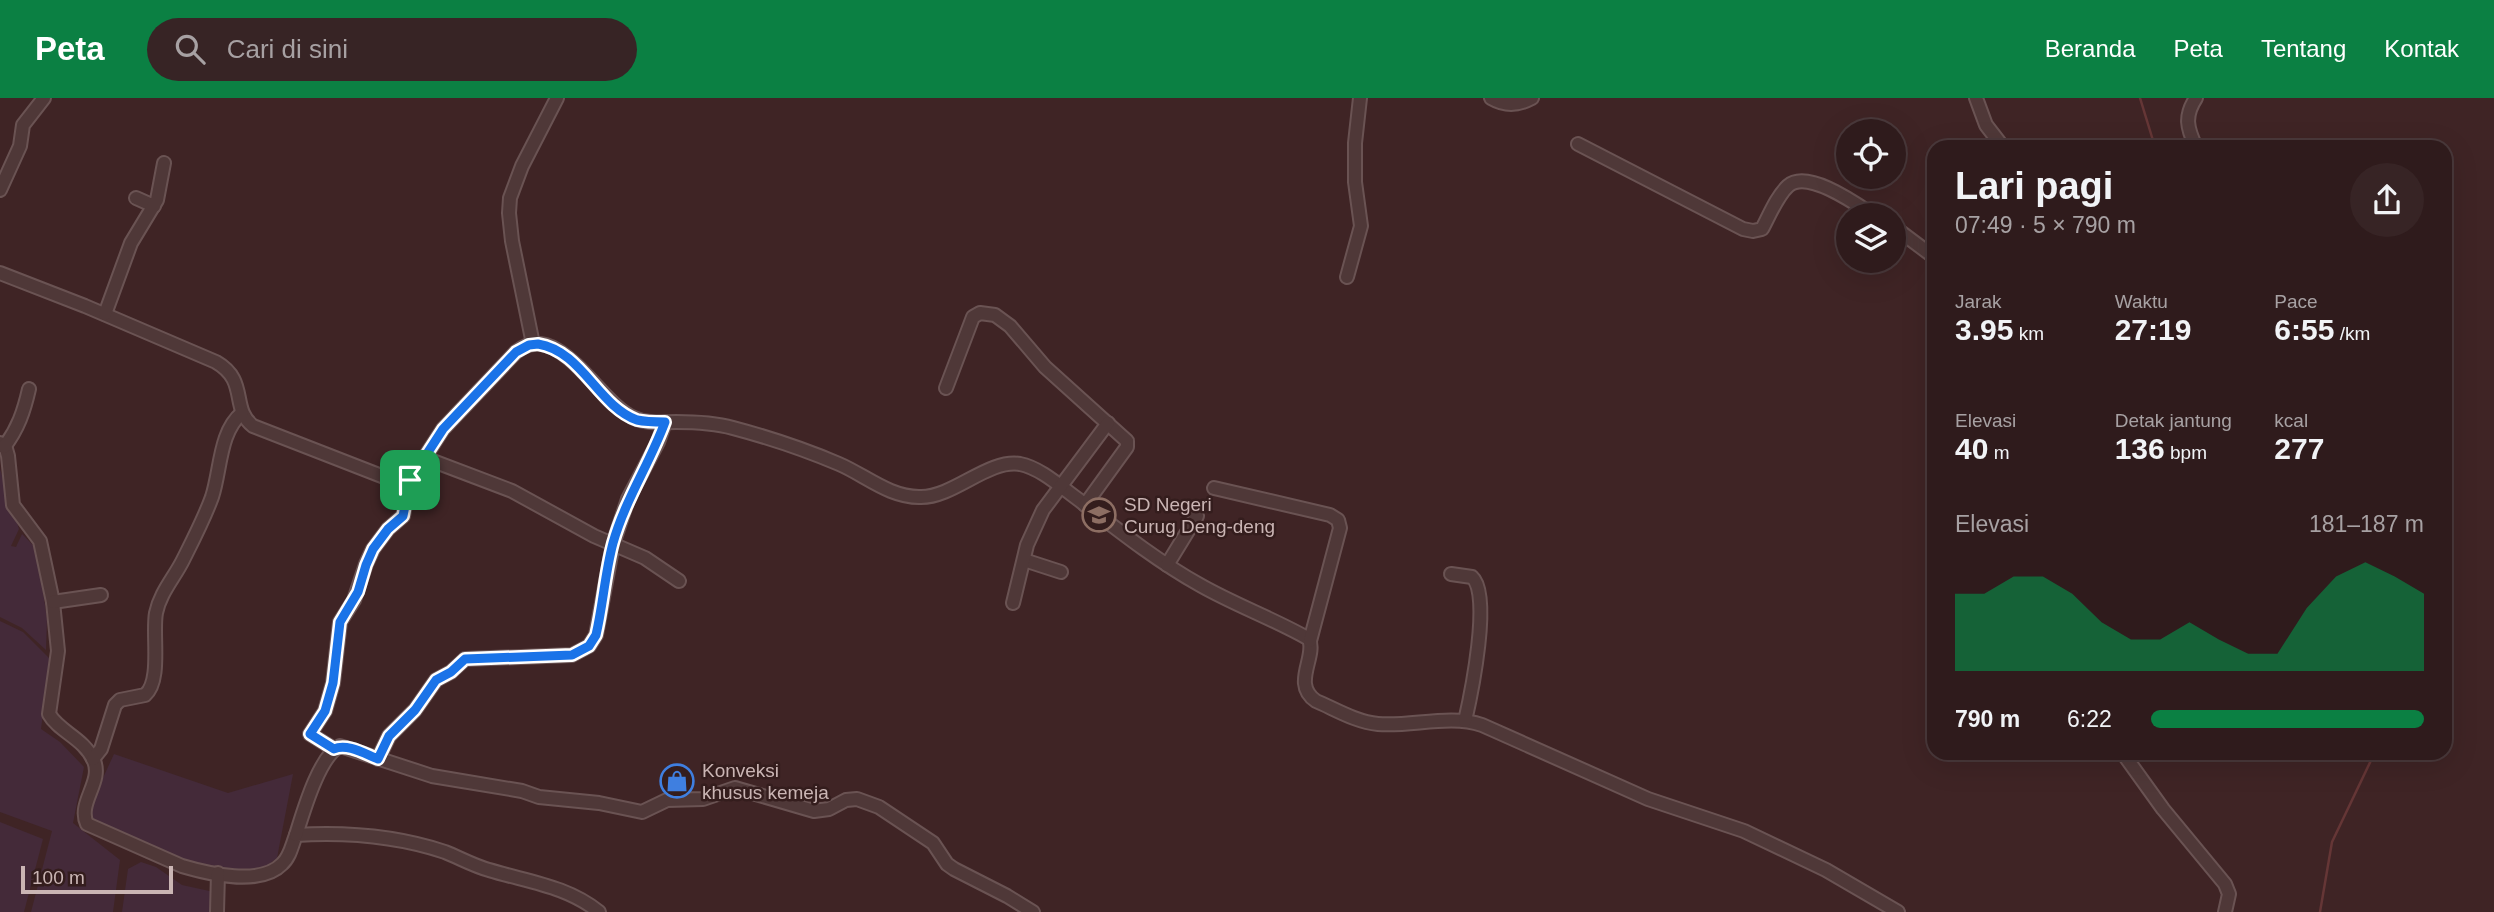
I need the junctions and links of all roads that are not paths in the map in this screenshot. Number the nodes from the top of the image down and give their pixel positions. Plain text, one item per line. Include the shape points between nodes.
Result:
1 (44, 98) edge
2 (557, 98) edge
3 (1360, 98) edge
4 (1491, 98) edge
5 (1532, 98) edge
6 (1976, 98) edge
7 (2196, 98) edge
8 (1998, 140) edge
9 (2193, 140) edge
10 (1578, 144) dead end
11 (163, 163) dead end
12 (0, 190) edge
13 (136, 198) dead end
14 (1851, 203) edge
15 (154, 206) junction
16 (1906, 237) edge
17 (1927, 252) edge
18 (0, 273) edge
19 (1347, 277) dead end
20 (105, 314) junction
21 (533, 344) junction
22 (29, 388) dead end
23 (946, 388) dead end
24 (242, 413) junction
25 (665, 422) junction
26 (1108, 423) junction
27 (2, 445) edge
28 (425, 458) junction
29 (410, 480) junction
30 (1061, 487) junction
31 (1214, 488) dead end
32 (1085, 505) junction
33 (1197, 516) dead end
34 (612, 544) junction
35 (1024, 560) junction
36 (1167, 565) junction
37 (1061, 572) dead end
38 (1451, 574) dead end
39 (679, 581) dead end
40 (101, 595) dead end
41 (53, 602) junction
42 (1013, 603) dead end
43 (1310, 641) junction
44 (1465, 721) junction
45 (334, 749) junction
46 (93, 759) junction
47 (378, 759) junction
48 (2128, 760) edge
49 (296, 835) junction
50 (218, 873) junction
51 (217, 912) edge
52 (599, 912) edge
53 (1032, 912) edge
54 (1898, 912) edge
55 (2225, 912) edge

1 - 12 street via 23,125 20,146
2 - 21 street via 510,198 511,234
3 - 19 street via 1355,182 1361,226
4 - 5 street via 1511,105
6 - 8 street
7 - 9 street via 2187,120
10 - 14 street via 1743,229 1762,229 1785,190 1798,180 1811,181
11 - 15 street
13 - 15 street
15 - 20 street via 131,243
16 - 17 street
18 - 20 street
20 - 24 street via 223,367 233,376
21 - 25 street via 562,353 630,416
21 - 28 street via 516,352 482,387 443,429
22 - 27 street via 15,432
23 - 26 street via 973,317 995,315
24 - 29 street via 253,426 283,439 388,480
24 - 46 street via 231,425 203,518 158,603 153,686 145,695 115,705 101,749
25 - 30 street via 744,431 836,463 909,496 939,494 1012,464 1031,468
25 - 34 street
26 - 30 street
26 - 32 street via 1127,441 1127,447
27 - 41 street via 8,456 13,505 40,541
28 - 29 street
28 - 34 street via 512,491
29 - 45 street via 403,516 373,549 358,592 340,622 333,683 325,711 310,734
30 - 32 street
30 - 35 street via 1043,510
31 - 43 street via 1338,520 1340,528
32 - 36 street
33 - 36 street
34 - 39 street via 645,558
34 - 47 street via 596,635 589,646 560,656 465,659 436,680 389,736
35 - 37 street
35 - 42 street
36 - 43 street
38 - 44 street via 1472,577 1480,590 1478,650
40 - 41 street
41 - 46 street via 58,650 49,714
43 - 44 street via 1305,684 1316,701 1369,723
44 - 54 street via 1648,799 1744,831 1826,870
45 - 47 street via 347,747
45 - 49 street
46 - 50 street via 96,773 84,812 87,824 182,866
47 - 53 street via 443,778 642,812 667,800 703,799 735,788 814,811 850,799 870,802 933,843 954,869
48 - 55 street via 2225,884 2229,894
49 - 50 street via 287,859 270,873 253,877
49 - 52 street via 354,834 444,852 487,870 568,892
50 - 51 street

